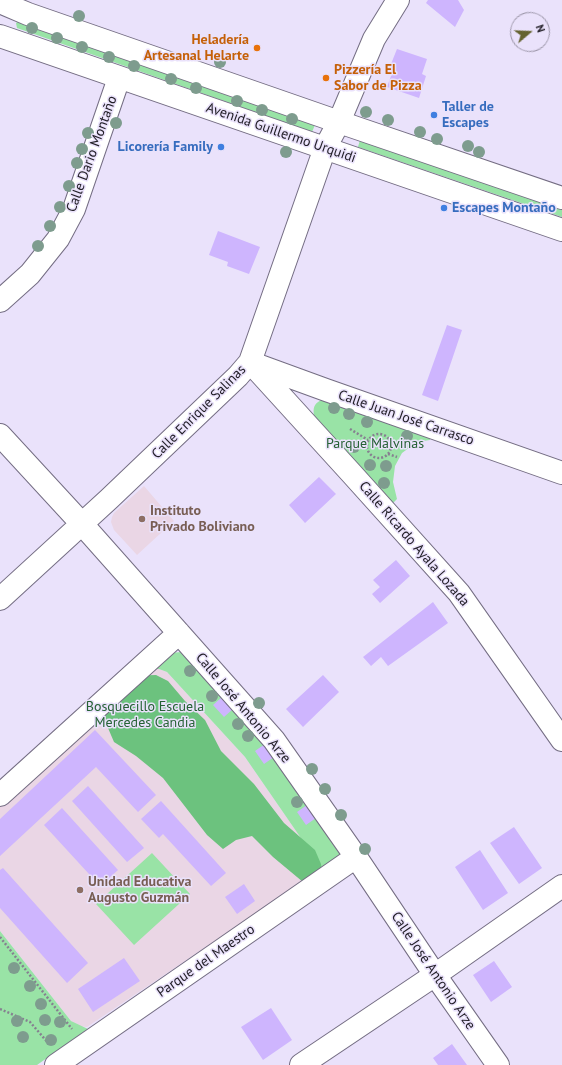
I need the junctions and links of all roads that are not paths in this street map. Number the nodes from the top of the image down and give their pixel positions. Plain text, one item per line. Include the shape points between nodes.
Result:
1 (398, 0) edge
2 (1, 2) edge
3 (0, 28) edge
4 (0, 36) edge
5 (119, 78) junction
6 (339, 122) junction
7 (325, 148) junction
8 (562, 198) edge
9 (562, 230) edge
10 (0, 301) edge
11 (250, 362) junction
12 (326, 390) junction
13 (308, 426) junction
14 (0, 435) edge
15 (562, 473) edge
16 (82, 524) junction
17 (0, 599) edge
18 (179, 633) junction
19 (562, 740) edge
20 (0, 795) edge
21 (356, 857) junction
22 (562, 886) edge
23 (435, 975) junction
24 (60, 1063) edge
25 (301, 1065) edge
26 (498, 1065) edge

1 - 6 street, Calle Enrique Salinas via 374,39
2 - 3 street via 4,18
2 - 6 street, Avenida Guillermo Urquidi via 28,14
4 - 5 street, Avenida Guillermo Urquidi
5 - 7 street, Avenida Guillermo Urquidi
5 - 10 street, Calle Dario Montaño via 74,209 58,239 30,274
6 - 7 street, Calle Enrique Salinas
6 - 8 street, Avenida Guillermo Urquidi
7 - 9 street, Avenida Guillermo Urquidi
7 - 11 street, Calle Enrique Salinas
11 - 12 street, Calle Juan José Carrasco
11 - 13 street, Calle Ricardo Ayala Lozada
11 - 16 street, Calle Enrique Salinas
12 - 13 street via 309,398 306,405
12 - 15 street, Calle Juan José Carrasco
13 - 19 street, Calle Ricardo Ayala Lozada via 459,593
14 - 16 street, Calle José Antonio Arze
16 - 17 street, Calle Enrique Salinas
16 - 18 street, Calle José Antonio Arze
18 - 20 street
18 - 21 street, Calle José Antonio Arze via 274,740
21 - 23 street, Calle José Antonio Arze
21 - 24 street, Parque del Maestro
22 - 23 street
23 - 25 street
23 - 26 street, Calle José Antonio Arze

